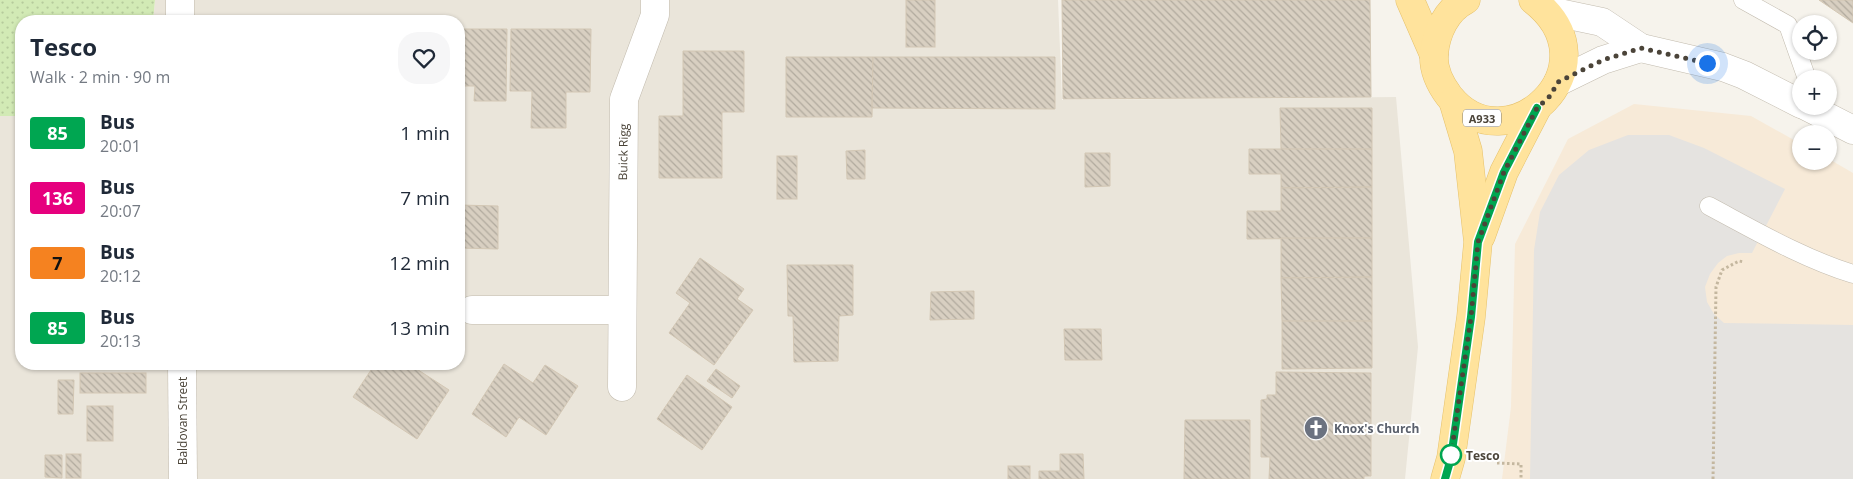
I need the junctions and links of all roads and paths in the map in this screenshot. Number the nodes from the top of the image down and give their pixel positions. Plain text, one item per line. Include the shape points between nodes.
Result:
1 (180, 0) edge
2 (655, 0) edge
3 (1410, 0) edge
4 (1466, 0) edge
5 (1743, 0) edge
6 (1539, 5) edge
7 (180, 15) edge
8 (1641, 48) junction
9 (1434, 55) junction
10 (1804, 70) edge
11 (1558, 82) junction
12 (1792, 98) edge
13 (1453, 101) junction
14 (1537, 108) junction
15 (1826, 115) edge
16 (1853, 130) edge
17 (1709, 206) dead end
18 (1772, 240) junction
19 (1478, 242) junction
20 (1853, 274) edge
21 (472, 310) dead end
22 (622, 310) junction
23 (182, 370) edge
24 (622, 387) dead end
25 (1497, 463) dead end
26 (183, 479) edge
27 (1445, 479) edge
28 (1521, 479) edge
29 (1713, 479) edge

1 - 7 street
2 - 22 street, Buick Rigg via 655,15 624,99
3 - 9 main road, A933
4 - 9 main road, A933 via 1446,17
5 - 10 lane via 1788,25
6 - 8 street via 1602,22
6 - 11 main road, A933 via 1556,25 1562,43 1563,62
8 - 11 street via 1603,60
8 - 12 street via 1723,67
9 - 13 main road, A933 via 1436,72
11 - 14 main road, A933 via 1550,96
13 - 14 main road, A933 via 1468,113 1495,120 1522,116
13 - 19 main road, A933 via 1468,151
14 - 19 main road, A933 via 1504,172
15 - 16 street
17 - 18 lane
18 - 20 lane via 1824,265
18 - 29 path via 1758,265 1739,261 1722,270 1716,287
19 - 27 main road, A933 via 1470,327 1451,458
21 - 22 street
22 - 24 street, Buick Rigg
23 - 26 street, Baldovan Street
25 - 28 path via 1521,464

